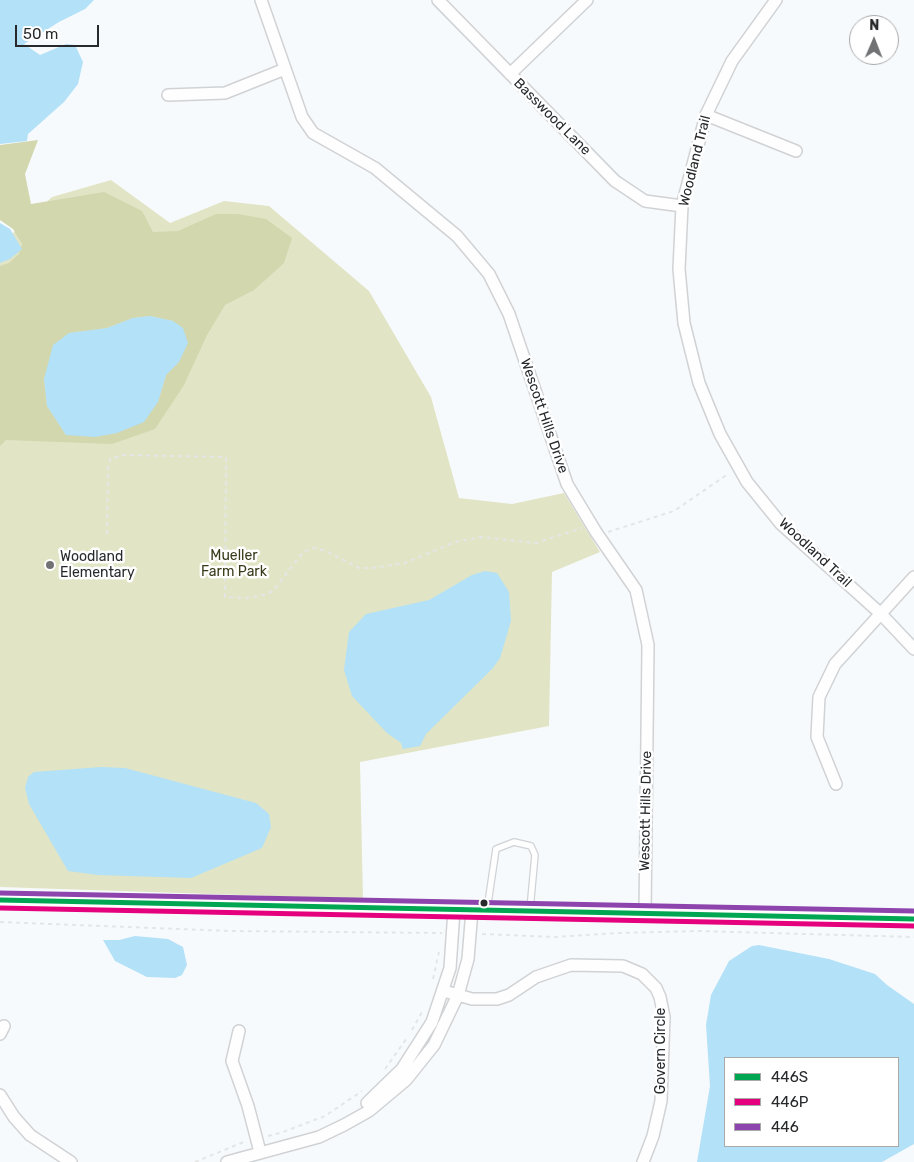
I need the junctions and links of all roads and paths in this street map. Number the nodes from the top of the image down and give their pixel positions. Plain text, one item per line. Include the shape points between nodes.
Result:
1 (261, 0) edge
2 (438, 0) edge
3 (586, 0) edge
4 (776, 0) edge
5 (285, 69) junction
6 (510, 74) junction
7 (168, 95) dead end
8 (706, 115) junction
9 (796, 151) dead end
10 (682, 206) junction
11 (739, 466) junction
12 (582, 528) dead end
13 (596, 532) junction
14 (107, 534) dead end
15 (914, 577) edge
16 (881, 614) junction
17 (914, 649) edge
18 (836, 784) dead end
19 (0, 900) edge
20 (454, 910) junction
21 (472, 910) junction
22 (487, 910) junction
23 (530, 911) junction
24 (645, 914) junction
25 (914, 920) edge
26 (439, 933) dead end
27 (440, 939) dead end
28 (440, 948) dead end
29 (433, 982) dead end
30 (444, 991) junction
31 (458, 995) junction
32 (423, 1009) dead end
33 (239, 1031) dead end
34 (383, 1072) dead end
35 (366, 1088) dead end
36 (0, 1094) edge
37 (257, 1138) junction
38 (293, 1144) junction
39 (260, 1152) junction
40 (71, 1162) edge
41 (195, 1162) edge
42 (227, 1162) edge
43 (643, 1162) edge

1 - 5 street, Wescott Hills Drive
2 - 6 street, Basswood Lane
3 - 6 street
4 - 8 street, Woodland Trail via 732,61
5 - 7 street via 225,93
5 - 13 street, Wescott Hills Drive via 302,117 313,133 375,168 457,236 488,274 510,314 567,484
6 - 10 street, Basswood Lane via 615,181 645,201
8 - 9 street
8 - 10 street, Woodland Trail
10 - 11 street, Woodland Trail via 679,269 684,323 699,383 720,434
11 - 13 path via 674,511 608,532
11 - 16 street, Woodland Trail via 747,482 781,524
12 - 14 path via 536,543 481,536 455,542 405,563 372,568 359,568 315,548 300,556 273,591 246,598 225,597 226,457 124,454 110,459
13 - 24 street, Wescott Hills Drive via 636,590 648,645
15 - 16 street
16 - 17 street, Woodland Trail
16 - 18 street via 835,664 819,697 817,737
19 - 20 street
20 - 21 street
20 - 30 street via 453,948
21 - 22 street
21 - 31 street via 468,959
22 - 23 street
22 - 23 lane via 496,849 514,842 531,846 535,854
23 - 24 street
24 - 25 street
26 - 27 path
28 - 29 path
30 - 31 street, Govern Circle
30 - 38 street via 422,1039 391,1081 344,1120
31 - 38 street via 434,1045 394,1091 344,1125
31 - 43 street, Govern Circle via 472,999 497,999 536,977 571,965 623,966 632,968 649,980 663,1006 662,1088 658,1120
32 - 34 path via 410,1035
33 - 37 street via 232,1061
35 - 37 path via 325,1116
36 - 40 street via 14,1117 30,1134
37 - 39 street
37 - 41 path
38 - 39 street
39 - 42 street

